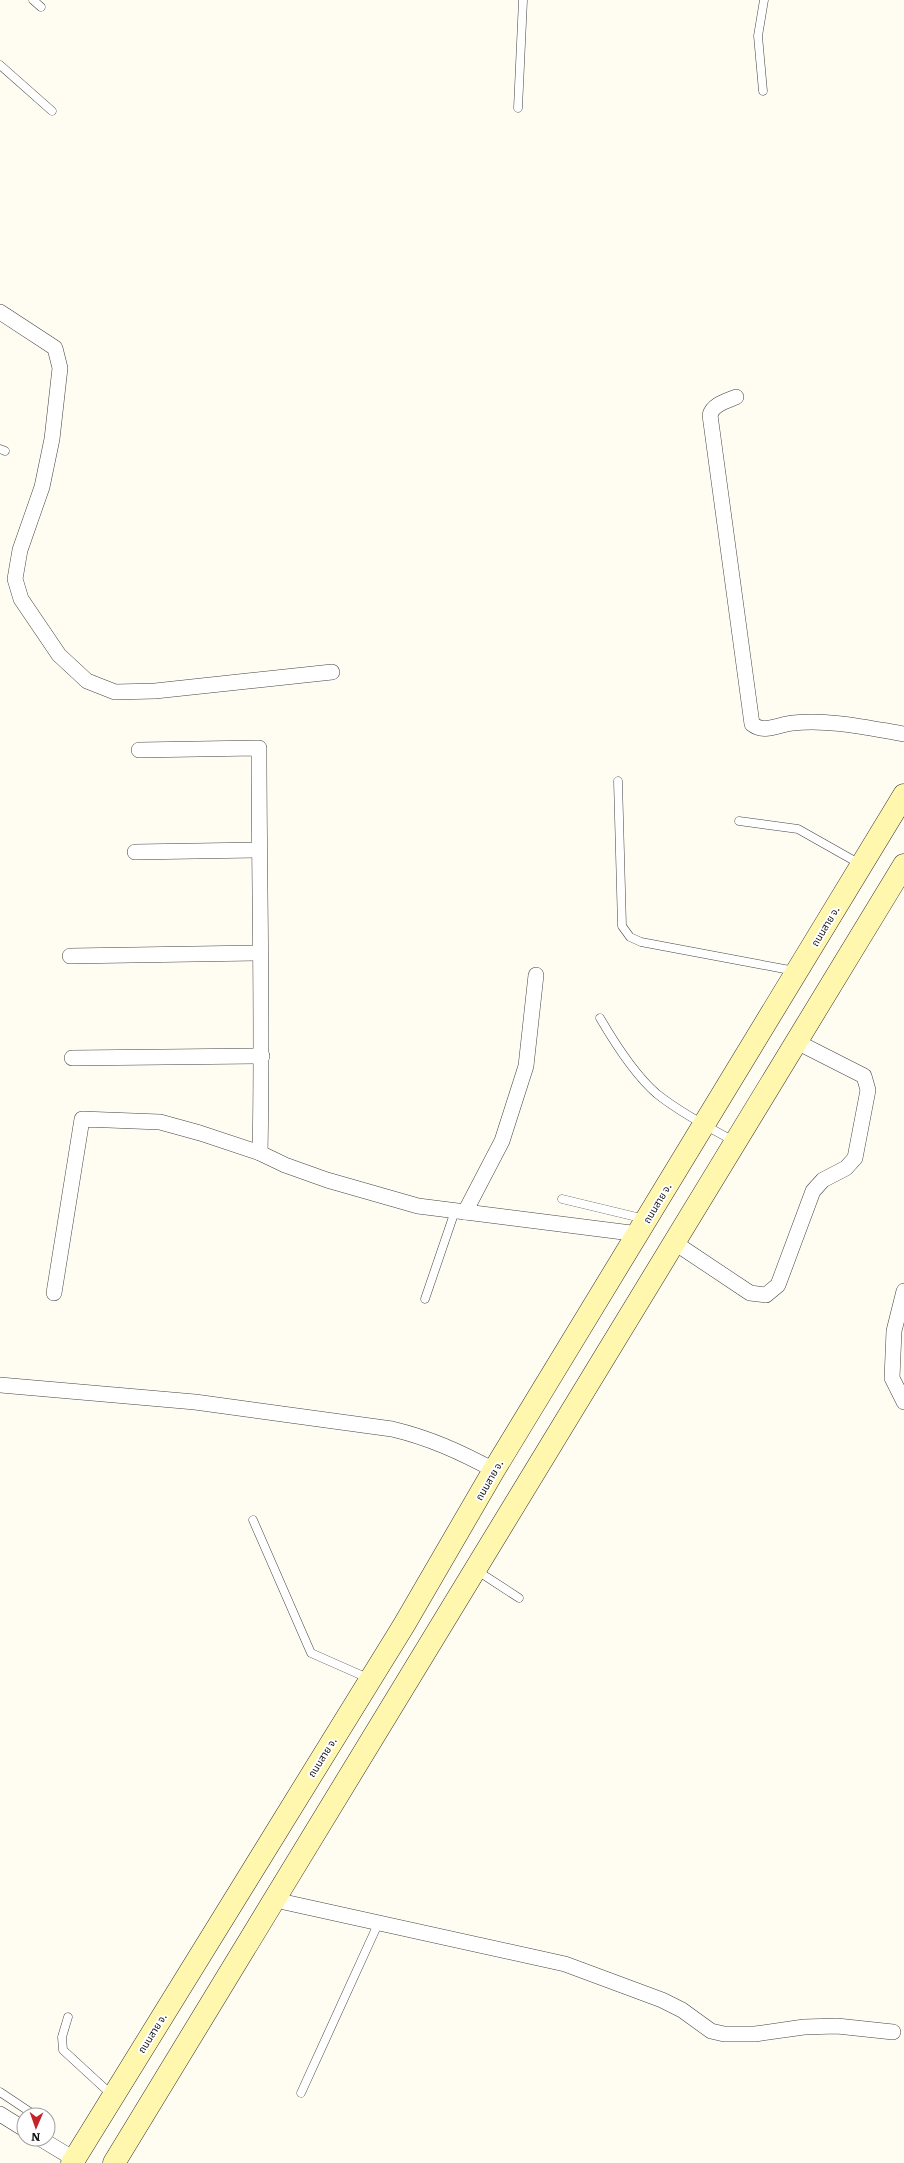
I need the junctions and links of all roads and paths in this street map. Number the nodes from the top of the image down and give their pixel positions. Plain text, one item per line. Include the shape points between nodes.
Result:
1 (33, 0) edge
2 (524, 0) edge
3 (764, 0) edge
4 (41, 7) dead end
5 (0, 65) edge
6 (763, 91) dead end
7 (518, 108) dead end
8 (52, 111) dead end
9 (0, 312) edge
10 (736, 397) dead end
11 (332, 672) dead end
12 (904, 734) edge
13 (139, 750) dead end
14 (618, 781) dead end
15 (904, 796) edge
16 (739, 821) dead end
17 (260, 850) junction
18 (135, 852) dead end
19 (862, 865) junction
20 (904, 865) edge
21 (259, 952) junction
22 (70, 956) dead end
23 (798, 972) junction
24 (536, 975) dead end
25 (600, 1018) dead end
26 (797, 1042) junction
27 (262, 1056) junction
28 (72, 1058) dead end
29 (704, 1125) junction
30 (736, 1142) junction
31 (260, 1153) junction
32 (562, 1199) dead end
33 (460, 1211) junction
34 (643, 1226) junction
35 (675, 1243) junction
36 (904, 1291) edge
37 (54, 1293) dead end
38 (425, 1299) dead end
39 (0, 1385) edge
40 (904, 1402) edge
41 (494, 1470) junction
42 (253, 1520) dead end
43 (476, 1570) junction
44 (519, 1598) dead end
45 (370, 1679) junction
46 (275, 1900) junction
47 (378, 1924) junction
48 (68, 2017) dead end
49 (893, 2032) dead end
50 (0, 2092) edge
51 (301, 2093) dead end
52 (113, 2096) junction
53 (22, 2107) edge
54 (0, 2114) edge
55 (16, 2123) edge
56 (53, 2147) edge
57 (73, 2161) edge
58 (114, 2163) edge

1 - 4 lane
2 - 7 lane
3 - 6 lane via 758,36
5 - 8 lane
9 - 11 street via 55,348 60,368 52,439 42,487 20,550 15,579 21,599 59,655 86,681 115,692 155,691
10 - 12 street via 716,406 710,415 752,724 758,729 765,729 793,722 834,723
13 - 17 street via 260,748
14 - 23 lane via 622,926 630,937 641,942
15 - 19 main road, ถนนสาย จ.
16 - 19 lane via 798,829
17 - 18 street
17 - 21 street
19 - 23 main road, ถนนสาย จ.
20 - 26 main road
21 - 22 street
21 - 27 street
23 - 29 main road, ถนนสาย จ.
24 - 33 street via 526,1066 502,1141
25 - 29 lane via 618,1049 657,1093
26 - 30 main road
26 - 35 street via 864,1076 868,1090 855,1158 846,1168 823,1180 813,1191 778,1285 766,1295 750,1293
27 - 28 street
27 - 31 street
29 - 30 lane
29 - 34 main road, ถนนสาย จ.
30 - 35 main road
31 - 33 street via 327,1180 418,1206
31 - 37 street via 160,1122 82,1119
32 - 34 lane
33 - 34 street
33 - 38 lane
34 - 41 main road, ถนนสาย จ.
35 - 43 main road
36 - 40 street via 894,1331 892,1378
39 - 41 street via 195,1402 392,1429 422,1436
41 - 45 main road, ถนนสาย จ.
42 - 45 lane via 311,1653
43 - 44 lane
43 - 46 main road
45 - 52 main road, ถนนสาย จ.
46 - 47 street
46 - 58 main road
47 - 49 street via 565,1964 662,2000 682,2010 712,2032 756,2034 804,2027 837,2026
47 - 51 lane
48 - 52 lane via 62,2037 63,2050
50 - 53 lane
52 - 57 main road, ถนนสาย จ.
54 - 55 street
56 - 57 street

